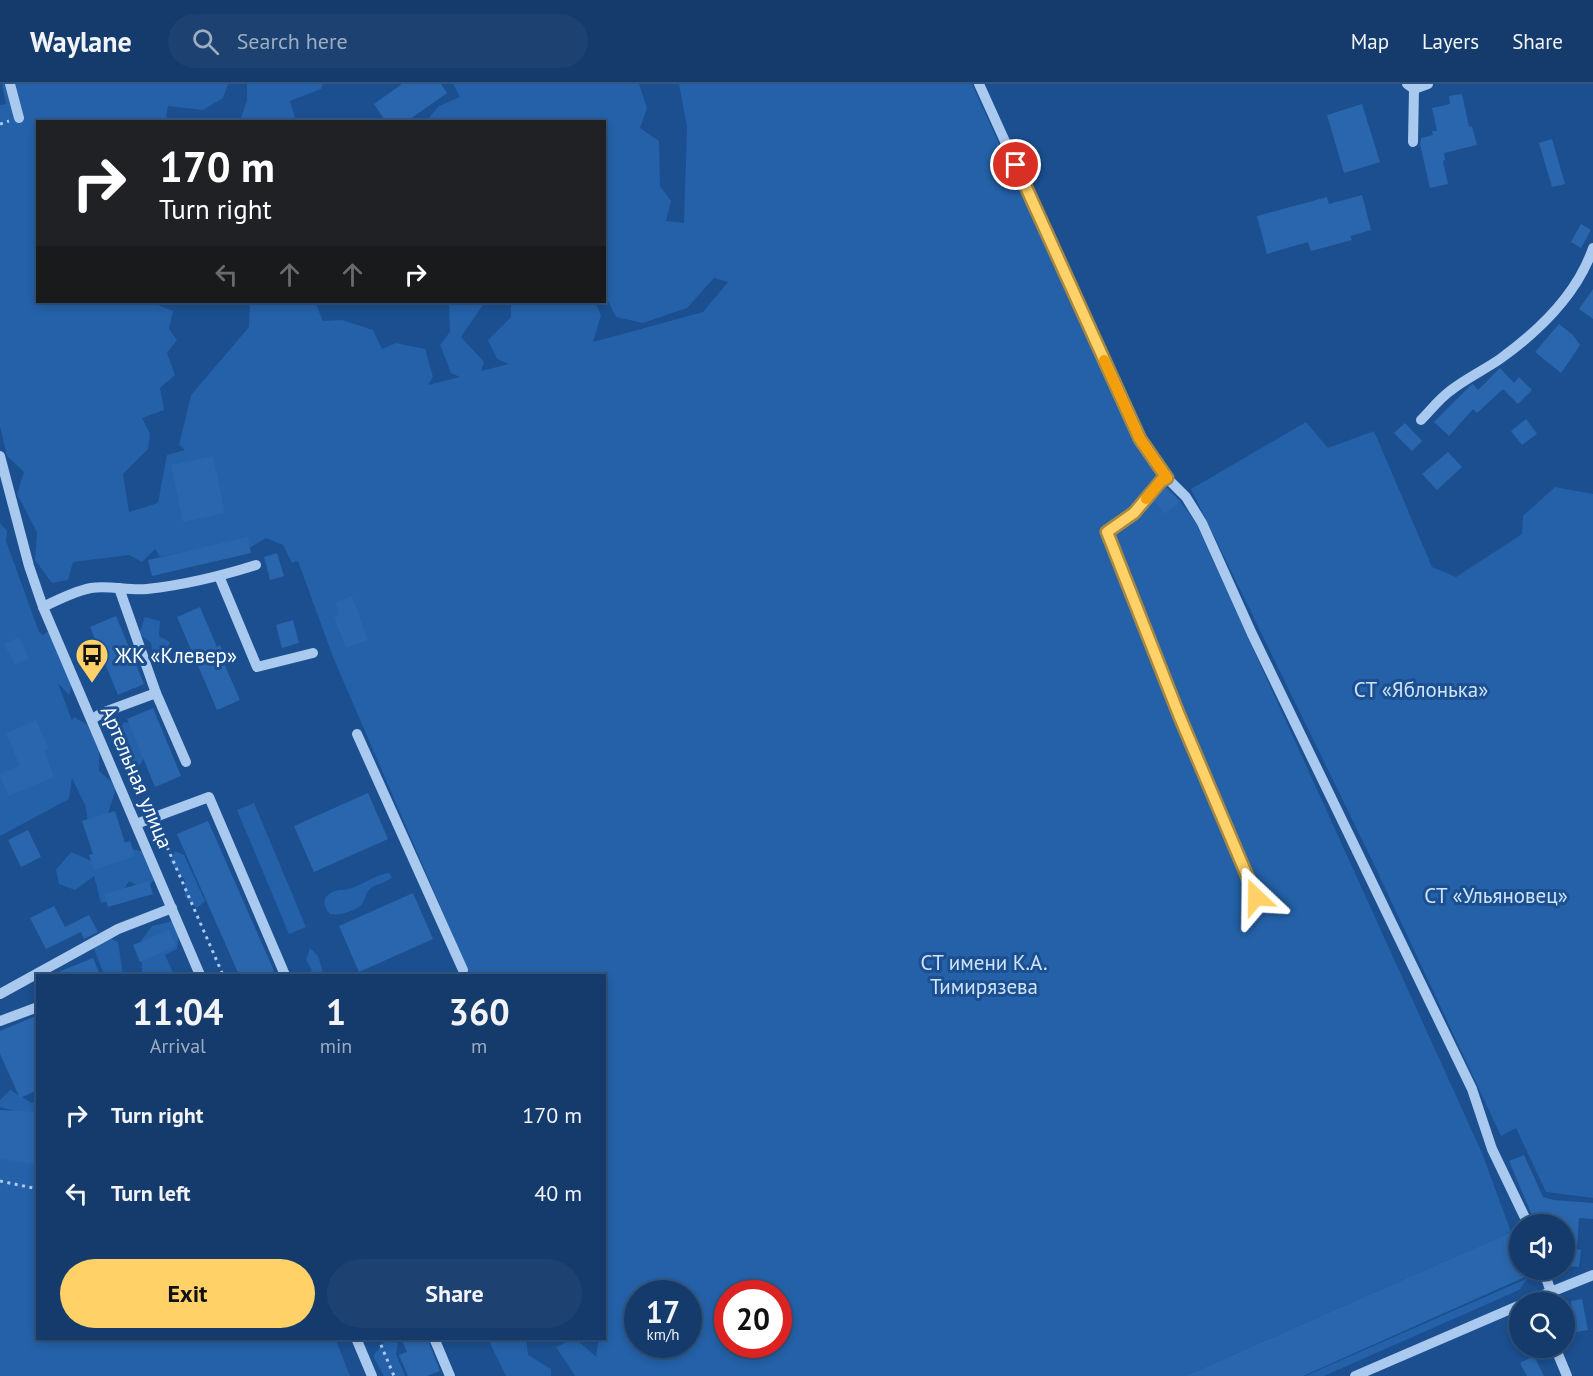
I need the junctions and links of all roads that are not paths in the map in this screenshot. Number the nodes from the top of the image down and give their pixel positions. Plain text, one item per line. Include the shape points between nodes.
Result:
1 (10, 84) edge
2 (979, 84) edge
3 (1428, 84) edge
4 (1410, 87) edge
5 (19, 118) dead end
6 (1413, 142) dead end
7 (1593, 248) edge
8 (1421, 420) dead end
9 (0, 456) edge
10 (1167, 478) junction
11 (256, 565) dead end
12 (219, 576) junction
13 (119, 588) junction
14 (43, 607) junction
15 (313, 653) dead end
16 (156, 693) junction
17 (92, 719) junction
18 (357, 734) dead end
19 (186, 762) dead end
20 (136, 824) junction
21 (1256, 897) dead end
22 (172, 908) junction
23 (463, 970) dead end
24 (36, 974) edge
25 (36, 974) edge
26 (200, 974) edge
27 (285, 974) edge
28 (0, 994) edge
29 (36, 1008) edge
30 (0, 1021) edge
31 (1523, 1214) edge
32 (1593, 1275) edge
33 (1547, 1280) edge
34 (1551, 1292) joint
35 (1509, 1310) edge
36 (357, 1340) edge
37 (435, 1340) edge
38 (1560, 1358) edge
39 (372, 1376) edge
40 (450, 1376) edge
41 (1355, 1376) edge
42 (1567, 1376) edge

1 - 5 street
2 - 10 street via 1140,439
3 - 4 street
4 - 6 street
7 - 8 street via 1570,293 1547,319 1501,358 1448,392
9 - 14 street, Артельная улица
10 - 21 street via 1134,513 1107,532
10 - 31 street via 1186,497 1202,523 1472,1089 1492,1149
11 - 12 street
12 - 13 street via 145,590
12 - 15 street via 257,667
13 - 14 street via 91,588
13 - 16 street
14 - 17 street, Артельная улица
16 - 17 street
16 - 19 street
17 - 20 street, Артельная улица
18 - 23 street
20 - 22 street, Артельная улица
20 - 27 street via 209,797
22 - 24 street via 118,929
22 - 26 street, Артельная улица
25 - 28 street
29 - 30 street
32 - 34 street
33 - 34 street
35 - 41 street
36 - 39 street
37 - 40 street
38 - 42 street

